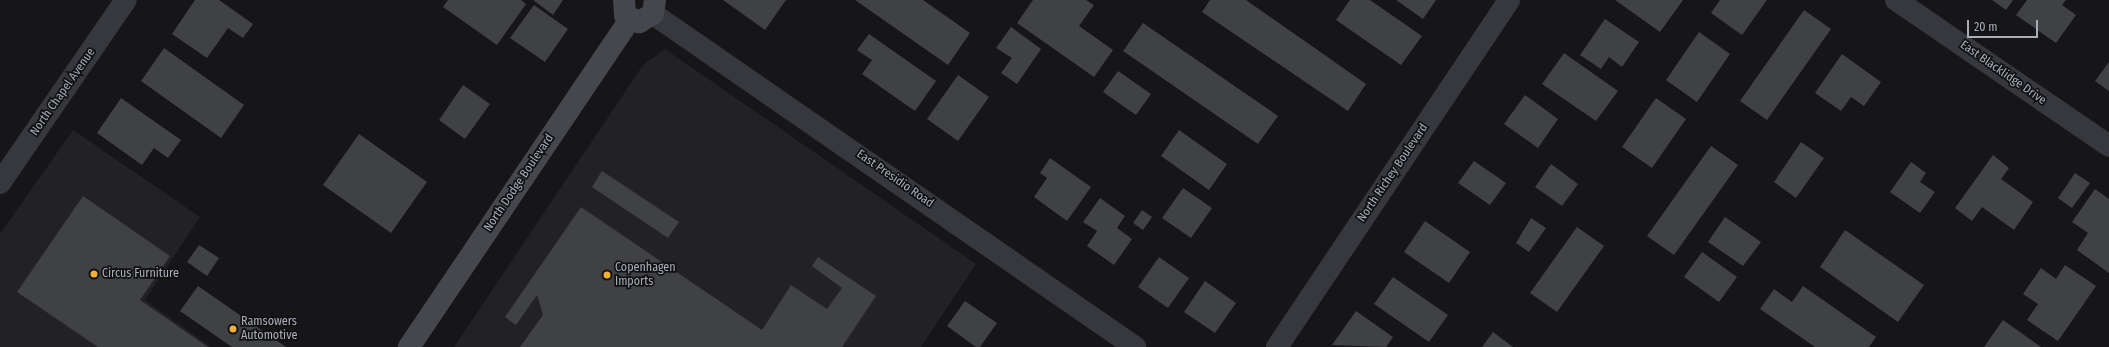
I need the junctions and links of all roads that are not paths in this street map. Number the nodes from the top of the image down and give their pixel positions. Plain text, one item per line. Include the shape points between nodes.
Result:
1 (126, 0) edge
2 (1510, 0) edge
3 (1896, 0) edge
4 (654, 7) edge
5 (627, 10) edge
6 (2109, 146) edge
7 (0, 183) edge
8 (409, 347) edge
9 (1135, 347) edge
10 (1277, 347) edge

1 - 7 street, North Chapel Avenue
2 - 10 street, North Richey Boulevard
3 - 6 street, East Blacklidge Drive
4 - 5 street via 644,21
4 - 9 street, East Presidio Road
5 - 8 street, North Dodge Boulevard

